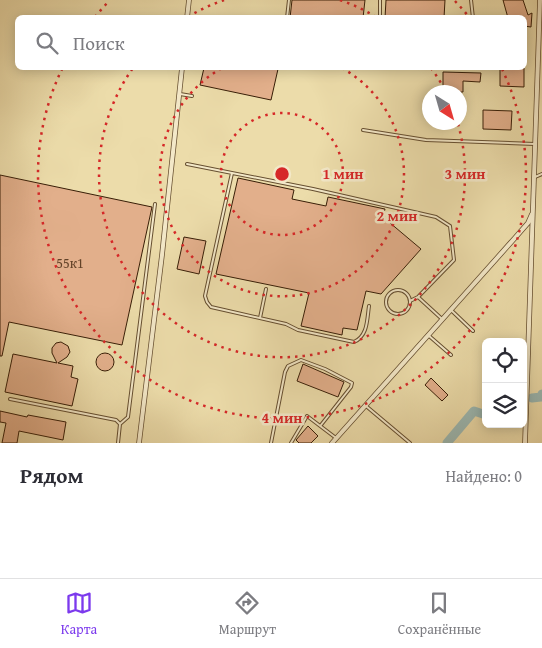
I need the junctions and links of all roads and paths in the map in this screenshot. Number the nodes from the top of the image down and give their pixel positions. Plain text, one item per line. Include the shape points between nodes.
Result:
1 (189, 0) edge
2 (288, 0) edge
3 (380, 0) edge
4 (471, 0) edge
5 (540, 0) edge
6 (187, 15) edge
7 (286, 15) edge
8 (380, 15) edge
9 (473, 15) edge
10 (182, 70) edge
11 (540, 81) edge
12 (179, 94) junction
13 (192, 96) dead end
14 (363, 130) dead end
15 (536, 144) junction
16 (186, 164) dead end
17 (232, 173) junction
18 (542, 174) edge
19 (535, 177) junction
20 (155, 204) dead end
21 (532, 212) junction
22 (266, 289) dead end
23 (418, 297) junction
24 (410, 301) junction
25 (369, 306) dead end
26 (450, 310) junction
27 (260, 318) junction
28 (442, 319) junction
29 (473, 331) dead end
30 (428, 335) junction
31 (451, 355) dead end
32 (10, 399) dead end
33 (365, 406) junction
34 (120, 424) junction
35 (321, 425) junction
36 (334, 441) edge
37 (118, 443) edge
38 (139, 443) edge
39 (270, 443) edge
40 (291, 443) edge
41 (410, 443) edge
42 (525, 443) edge

1 - 6 street
2 - 7 lane
3 - 8 lane
4 - 9 lane
5 - 11 street
10 - 12 street
11 - 15 street
12 - 13 lane
12 - 38 street
14 - 15 lane via 426,140
15 - 19 street
16 - 17 lane
17 - 23 lane via 436,217 450,226 454,260
17 - 27 lane via 205,296 211,306
18 - 19 lane
19 - 21 street
20 - 34 lane via 128,417
21 - 26 street via 523,229
21 - 42 street
22 - 27 lane
23 - 24 lane
23 - 28 lane
24 - 24 lane via 402,314 390,312 386,305 389,294 396,290 407,294
25 - 27 lane via 364,333 360,340 354,342
26 - 28 street
26 - 29 lane
28 - 30 street
30 - 31 lane
30 - 33 street
32 - 34 lane via 116,420
33 - 36 street
33 - 41 lane
34 - 37 lane
35 - 36 lane
35 - 39 lane via 352,383 301,360 288,366 285,372
35 - 40 lane via 307,416

